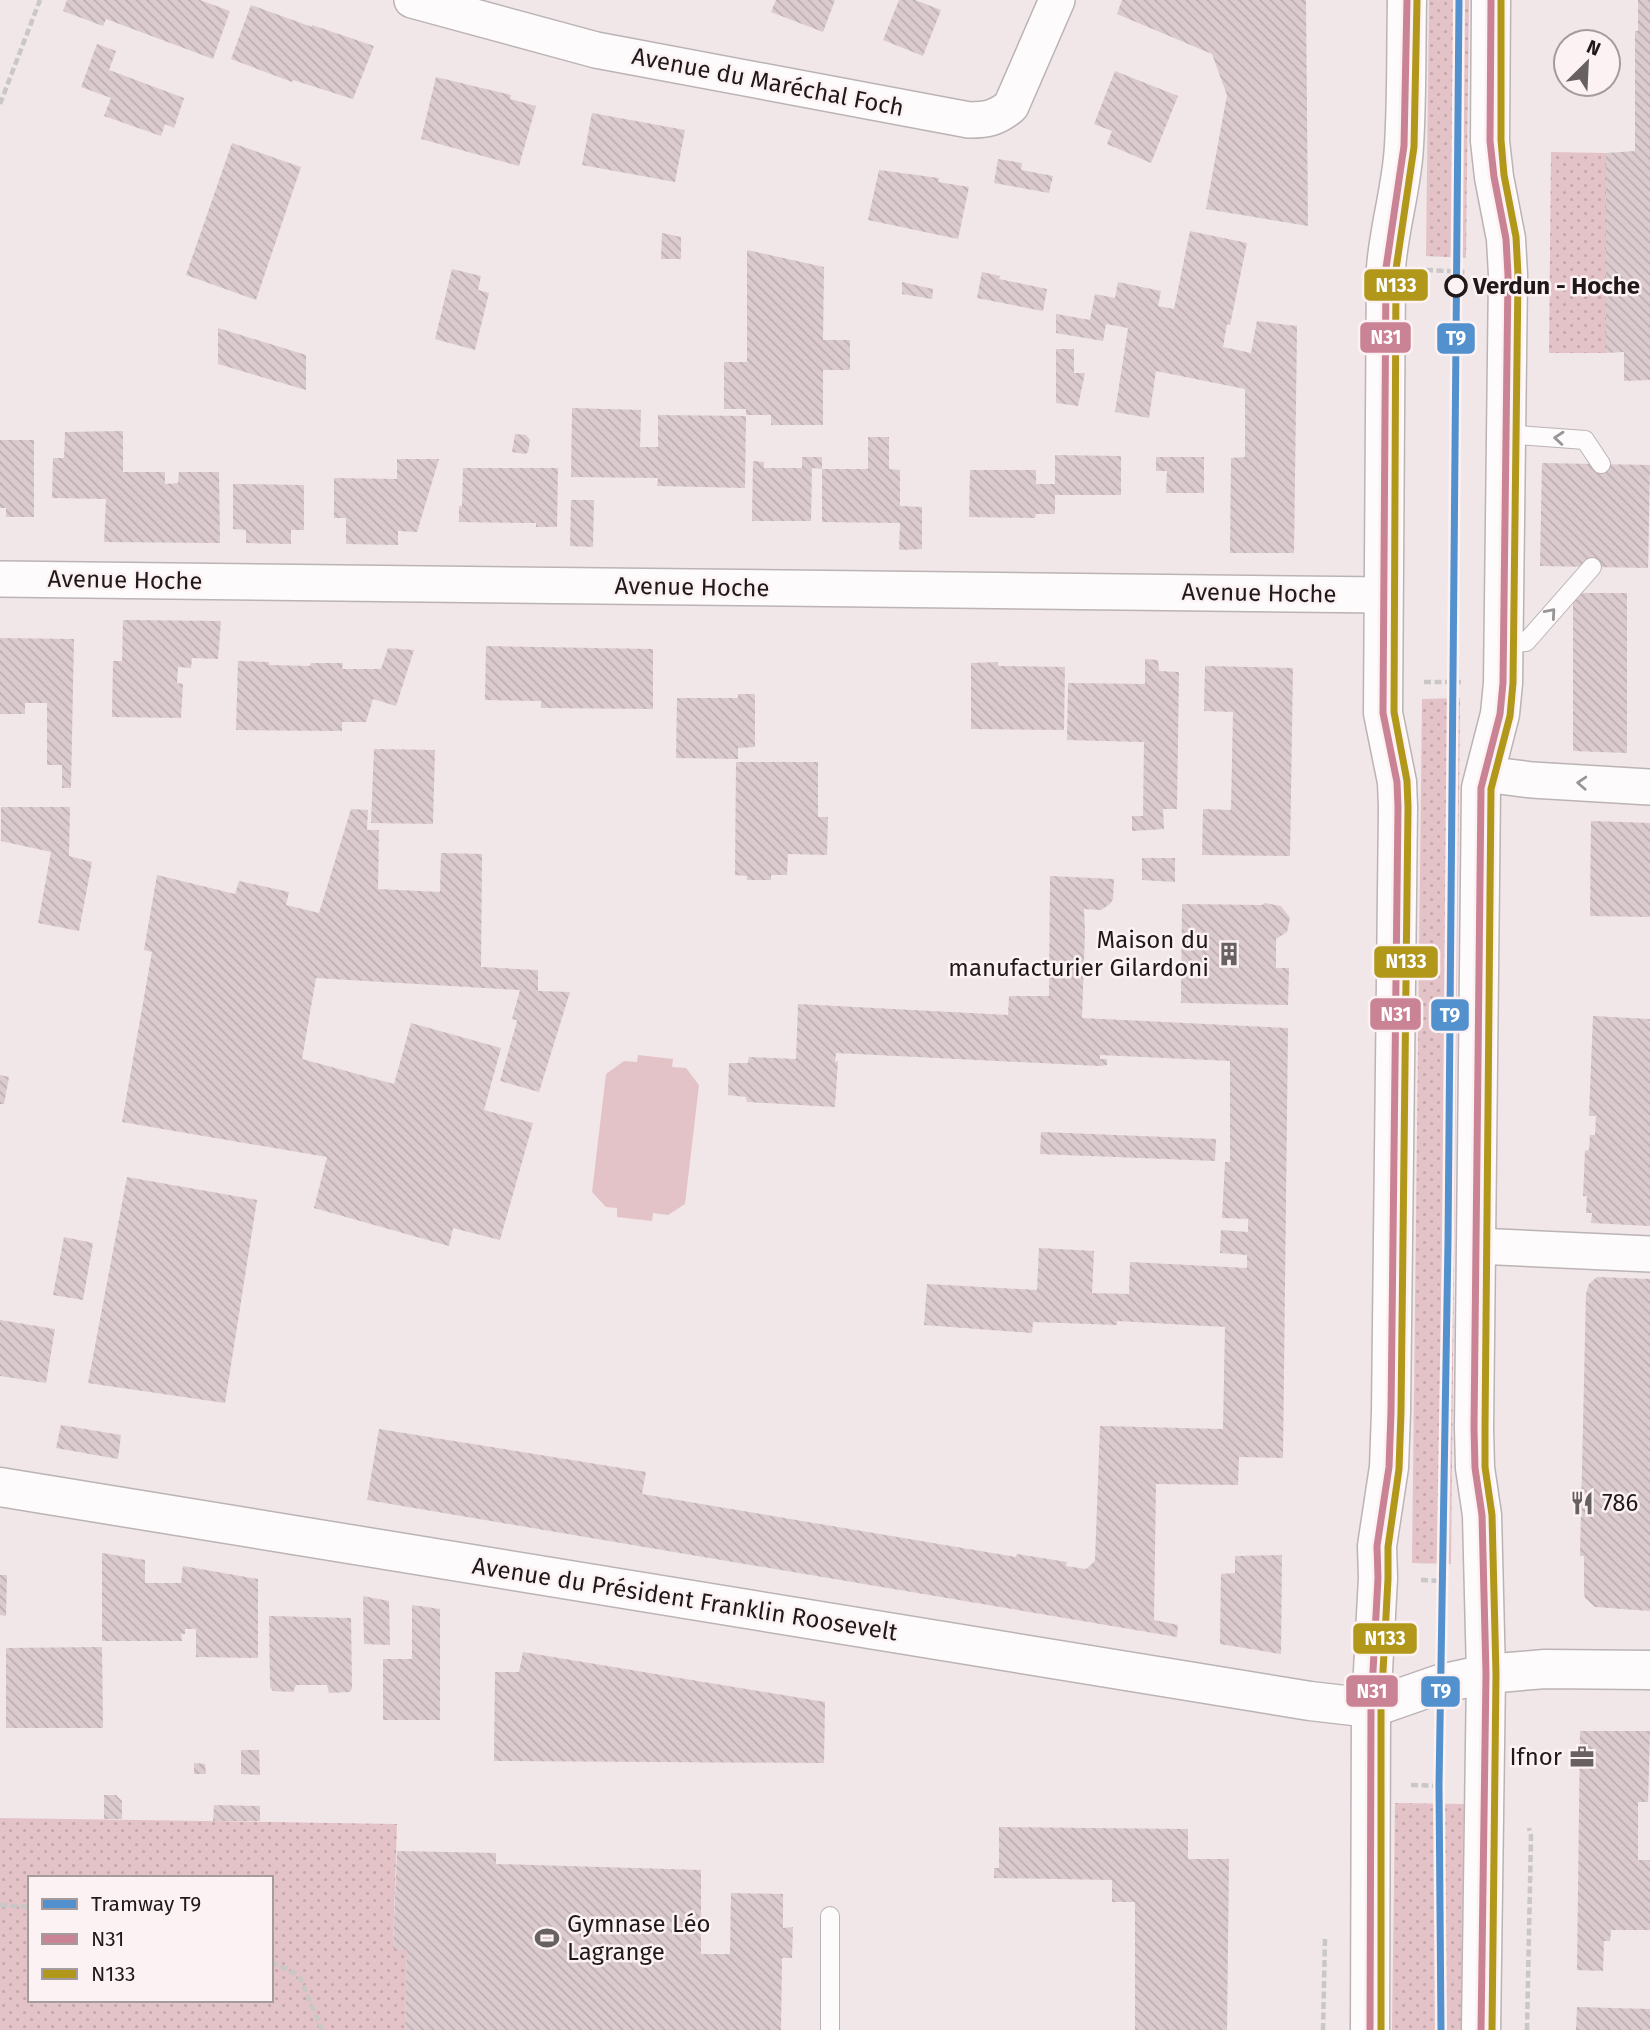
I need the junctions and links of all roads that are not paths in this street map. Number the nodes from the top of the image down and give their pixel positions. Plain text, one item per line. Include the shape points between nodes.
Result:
1 (412, 0) edge
2 (1056, 0) edge
3 (1407, 0) edge
4 (1491, 0) edge
5 (1505, 434) junction
6 (1601, 464) dead end
7 (1592, 567) dead end
8 (0, 579) edge
9 (1383, 595) junction
10 (1503, 644) junction
11 (1484, 774) junction
12 (1650, 787) edge
13 (1476, 1246) junction
14 (1650, 1254) edge
15 (0, 1487) edge
16 (1650, 1670) edge
17 (1486, 1674) junction
18 (1371, 1708) junction
19 (830, 1916) dead end
20 (830, 2030) edge
21 (1370, 2030) edge
22 (1480, 2030) edge

1 - 2 street, Avenue du Maréchal Foch via 596,50 978,120 1000,115 1011,106
3 - 9 main road via 1404,146 1388,239
4 - 5 main road via 1490,141 1508,275
6 -> 5 lane via 1585,440
5 - 10 main road
10 -> 7 lane via 1526,642
8 - 9 street, Avenue Hoche
9 - 18 main road via 1383,713 1397,782 1398,820 1391,1412 1389,1467 1377,1546
10 - 11 main road via 1500,714
12 -> 11 street
11 - 13 main road
13 - 14 street
13 - 17 main road via 1474,1429 1482,1515
15 - 18 main road, Avenue du Président Franklin Roosevelt
16 - 17 main road via 1545,1669
17 - 18 main road
17 - 22 main road
18 - 21 main road
19 - 20 lane

